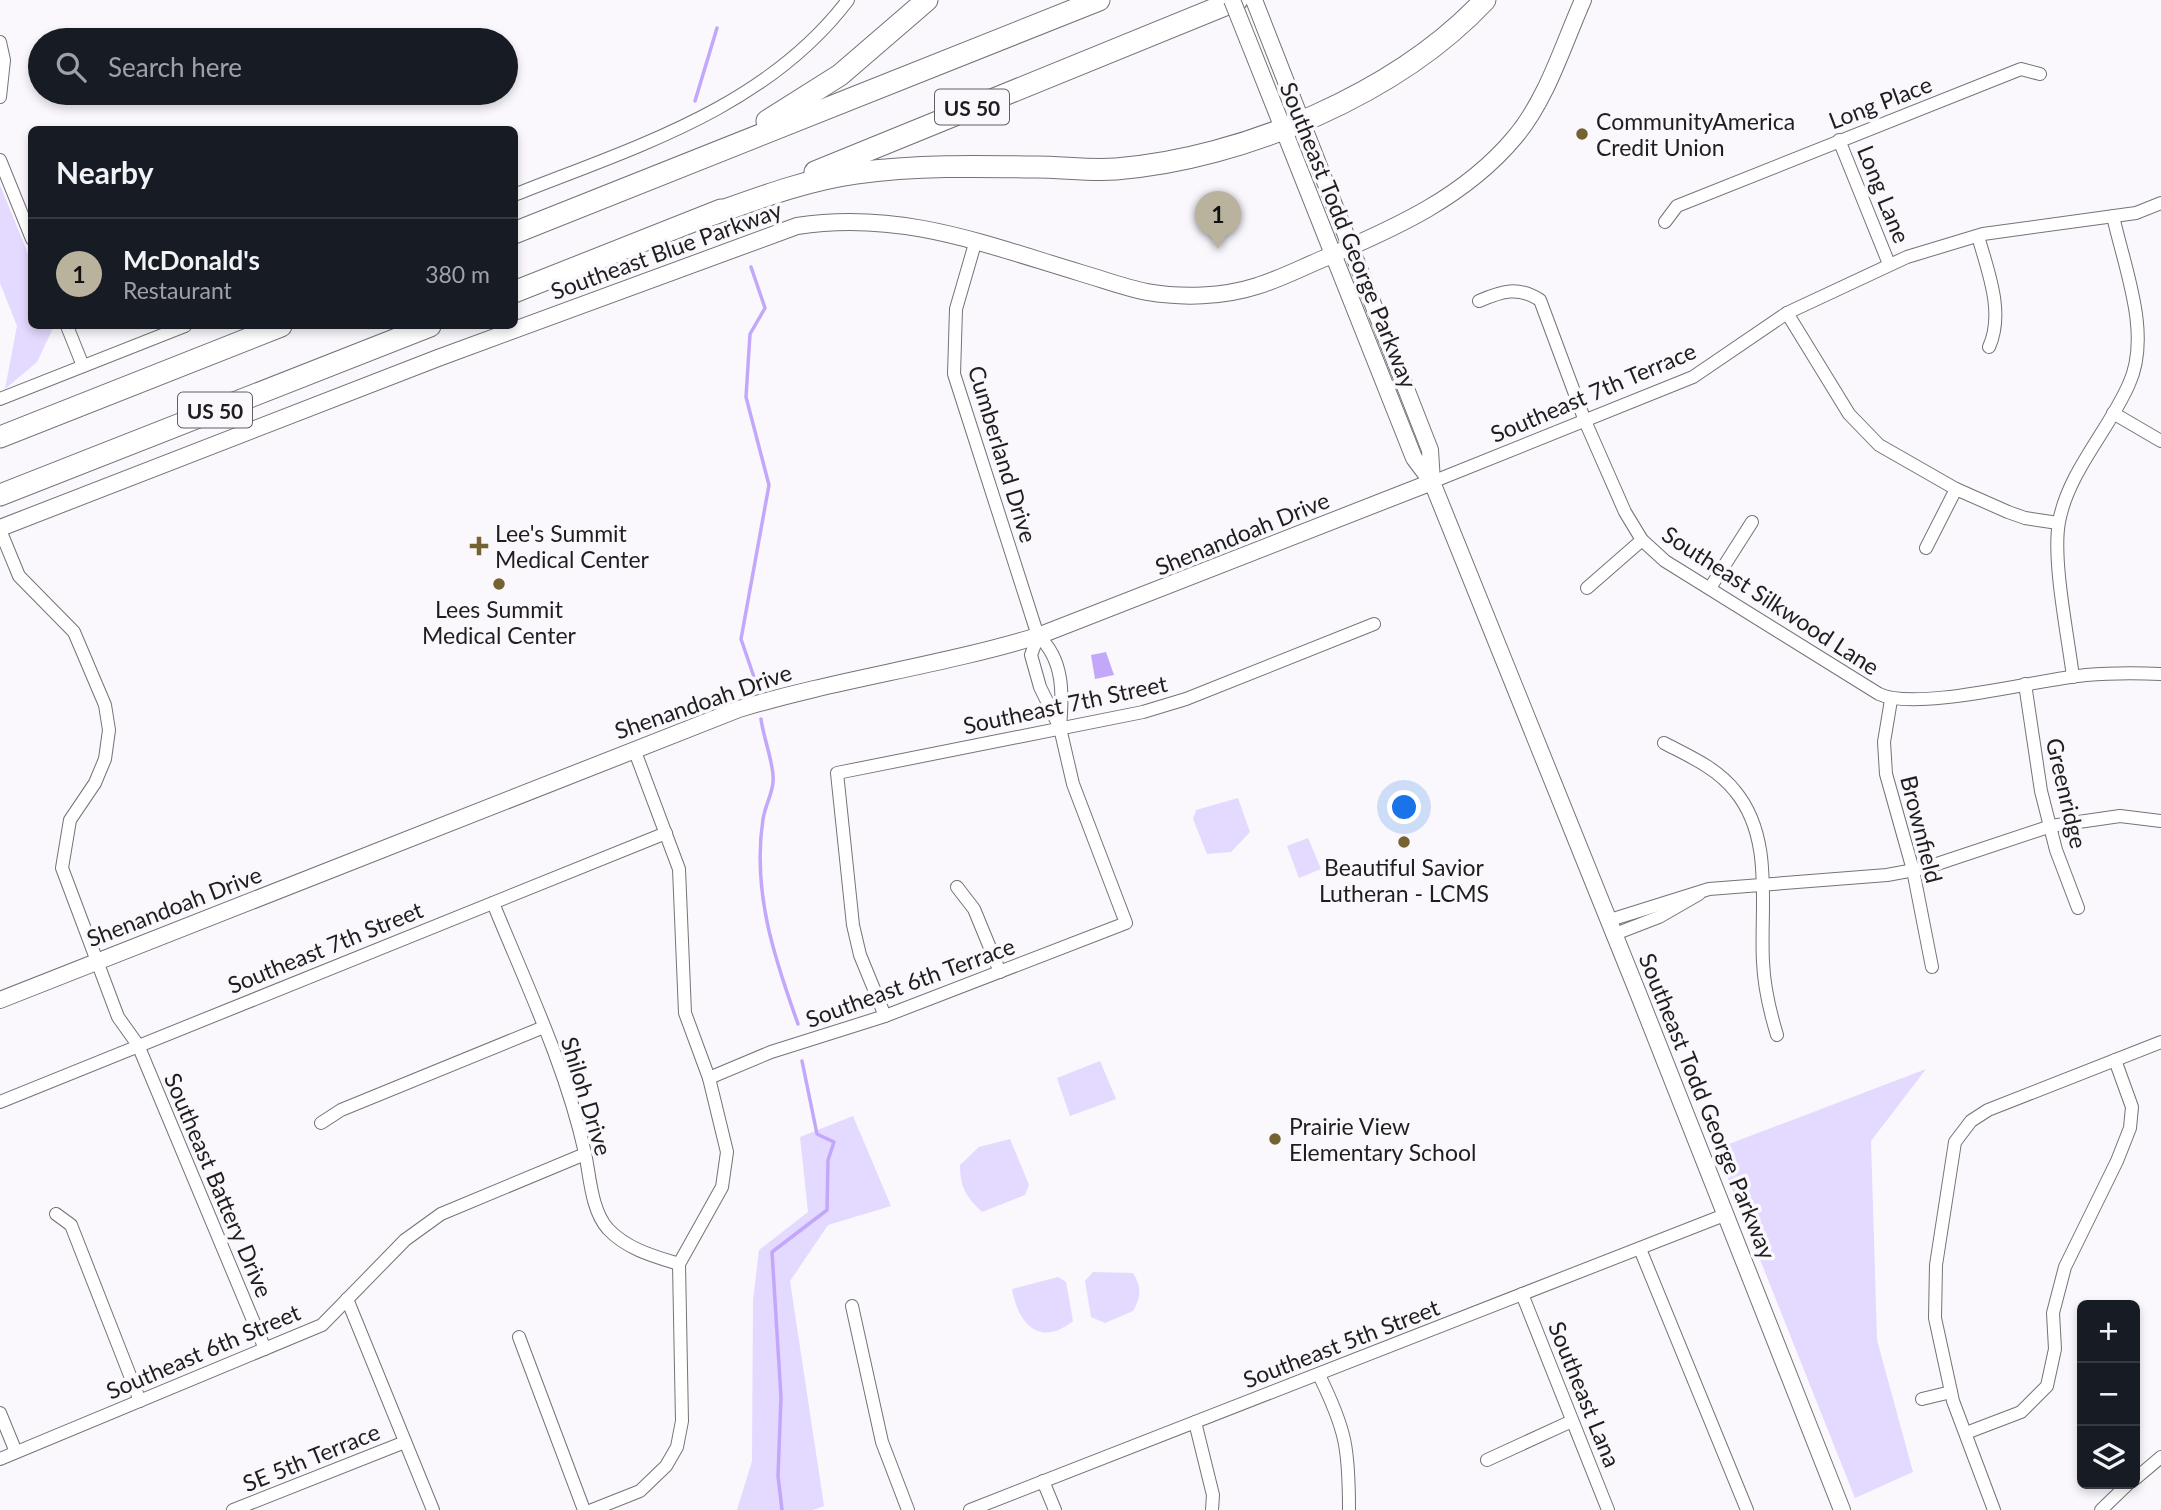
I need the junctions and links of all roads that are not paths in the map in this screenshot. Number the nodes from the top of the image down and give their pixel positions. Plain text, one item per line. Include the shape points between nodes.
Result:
1 (848, 0) edge
2 (927, 0) edge
3 (1099, 0) edge
4 (1235, 0) edge
5 (1254, 0) edge
6 (1485, 0) edge
7 (1583, 0) edge
8 (0, 42) edge
9 (2040, 74) dead end
10 (0, 97) edge
11 (1292, 124) junction
12 (1839, 140) junction
13 (0, 160) edge
14 (693, 162) junction
15 (518, 193) edge
16 (2161, 204) edge
17 (708, 216) junction
18 (2113, 216) junction
19 (1665, 222) dead end
20 (28, 229) edge
21 (518, 231) edge
22 (1978, 236) junction
23 (975, 240) junction
24 (1350, 247) junction
25 (1332, 255) junction
26 (1889, 264) junction
27 (518, 290) edge
28 (1479, 301) dead end
29 (1787, 313) junction
30 (68, 329) edge
31 (177, 329) edge
32 (273, 329) edge
33 (422, 329) edge
34 (517, 329) edge
35 (518, 329) edge
36 (1989, 346) dead end
37 (83, 366) junction
38 (0, 399) edge
39 (2113, 413) junction
40 (1585, 421) junction
41 (0, 437) edge
42 (2161, 441) edge
43 (1432, 482) junction
44 (1956, 489) junction
45 (0, 495) edge
46 (1752, 522) dead end
47 (2059, 523) junction
48 (0, 529) edge
49 (1642, 540) junction
50 (1926, 548) dead end
51 (1587, 588) dead end
52 (1710, 588) junction
53 (1374, 624) dead end
54 (1038, 636) junction
55 (2161, 674) edge
56 (2073, 677) junction
57 (2025, 684) junction
58 (1891, 700) junction
59 (1060, 728) junction
60 (1664, 743) dead end
61 (634, 749) junction
62 (2161, 821) edge
63 (2052, 826) junction
64 (666, 833) junction
65 (1913, 870) junction
66 (1763, 882) junction
67 (957, 887) dead end
68 (493, 903) junction
69 (2078, 908) dead end
70 (1126, 923) joint
71 (1613, 927) junction
72 (96, 961) junction
73 (1932, 967) dead end
74 (1000, 972) junction
75 (0, 1000) edge
76 (885, 1016) junction
77 (544, 1027) junction
78 (1777, 1035) dead end
79 (135, 1042) junction
80 (2161, 1042) edge
81 (2115, 1060) junction
82 (709, 1078) junction
83 (0, 1102) edge
84 (321, 1124) dead end
85 (585, 1154) junction
86 (56, 1214) dead end
87 (1727, 1214) junction
88 (1640, 1249) junction
89 (679, 1264) junction
90 (1522, 1294) junction
91 (347, 1299) junction
92 (852, 1306) dead end
93 (519, 1337) dead end
94 (265, 1349) junction
95 (1319, 1374) junction
96 (1951, 1392) junction
97 (1922, 1399) dead end
98 (140, 1401) junction
99 (0, 1413) edge
100 (1573, 1421) junction
101 (1195, 1422) junction
102 (1966, 1433) junction
103 (405, 1442) junction
104 (16, 1452) junction
105 (2161, 1457) edge
106 (0, 1459) edge
107 (1487, 1460) dead end
108 (2140, 1475) edge
109 (1043, 1481) junction
110 (2123, 1489) edge
111 (1989, 1509) edge
112 (233, 1510) edge
113 (433, 1510) edge
114 (584, 1510) edge
115 (592, 1510) edge
116 (908, 1510) edge
117 (970, 1510) edge
118 (1055, 1510) edge
119 (1212, 1510) edge
120 (1349, 1510) edge
121 (1608, 1510) edge
122 (1747, 1510) edge
123 (1842, 1510) edge
124 (2101, 1510) edge

1 - 15 street via 800,50 749,92 694,123
2 - 14 highway via 872,50 812,94 755,128 703,149
3 - 14 highway, US 50
4 - 11 street, Southeast Todd George Parkway, bridge via 1248,40
4 - 17 highway, US 50
5 - 11 street
6 - 11 highway via 1463,24 1383,83
7 - 24 street, Southeast Blue Parkway via 1532,115 1497,157 1438,204
8 - 10 street via 4,60
9 - 12 street, Long Place via 2021,69
11 - 17 highway via 1166,164 1113,170 922,166 854,173
11 - 24 street, Southeast Todd George Parkway
11 - 25 street, Southeast Todd George Parkway
12 - 19 street, Long Place via 1677,206
12 - 26 street, Long Lane
13 - 20 street
14 - 21 highway, US 50
16 - 18 street, Southeast 7th Terrace
17 - 27 highway, US 50
18 - 22 street, Southeast 7th Terrace
18 - 39 street via 2137,324 2130,383
22 - 26 street, Southeast 7th Terrace
22 - 36 street via 1994,298
23 - 25 street, Southeast Blue Parkway via 1146,292 1186,296 1256,286
23 - 35 street, Southeast Blue Parkway via 876,221 834,220 797,226
23 - 54 street, Cumberland Drive via 956,309 954,374
24 - 25 street, Southeast Blue Parkway
24 - 43 street, Southeast Todd George Parkway via 1430,450
25 - 43 street, Southeast Todd George Parkway via 1413,458
26 - 29 street, Southeast 7th Terrace
28 - 40 street, Southeast Silkwood Lane via 1495,293 1525,290 1540,300
29 - 40 street, Southeast 7th Terrace via 1693,377
29 - 44 street via 1849,414 1879,445
30 - 37 street
31 - 37 street
32 - 41 highway, US 50
33 - 45 highway, US 50
34 - 48 street, Southeast Blue Parkway
37 - 38 street
39 - 42 street
39 - 47 street via 2067,496
40 - 43 street, Southeast 7th Terrace
40 - 49 street, Southeast Silkwood Lane
43 - 54 street, Shenandoah Drive
43 - 71 street, Southeast Todd George Parkway
44 - 47 street via 2025,518
44 - 50 street
46 - 52 street
47 - 56 street via 2057,551
48 - 72 street, Southeast Battery Drive via 19,576 74,632 105,705 109,730 105,759 70,820 62,868
49 - 51 street
49 - 52 street, Southeast Silkwood Lane via 1665,561
52 - 58 street, Southeast Silkwood Lane
53 - 59 street, Southeast 7th Street via 1186,699
54 - 59 street, Cumberland Drive via 1031,655 1040,688
54 - 59 street, Cumberland Drive via 1052,649 1062,686
54 - 61 street, Shenandoah Drive via 976,655 812,687
55 - 56 street, Southeast Silkwood Lane
56 - 57 street, Southeast Silkwood Lane
57 - 58 street, Southeast Silkwood Lane
57 - 63 street, Greenridge via 2041,791
58 - 65 street, Brownfield via 1884,742 1886,774
59 - 70 street, Cumberland Drive via 1073,784
59 - 76 street, Southeast 7th Street via 837,773 853,925
60 - 66 street via 1716,772 1735,791 1758,840
61 - 64 street
61 - 72 street, Shenandoah Drive
62 - 63 street via 2120,816
63 - 65 street
63 - 69 street, Greenridge
64 - 68 street, Southeast 7th Street
64 - 82 street via 679,869 685,1013
65 - 66 street
65 - 73 street, Brownfield
66 - 71 street via 1709,889 1660,917
66 - 78 street via 1763,964
67 - 74 street via 974,909
68 - 77 street, Shiloh Drive
68 - 79 street, Southeast 7th Street
70 - 74 street, Southeast 6th Terrace
71 - 87 street, Southeast Todd George Parkway
72 - 75 street, Shenandoah Drive
72 - 79 street, Southeast Battery Drive via 118,1017
74 - 76 street, Southeast 6th Terrace
76 - 82 street, Southeast 6th Terrace via 771,1052
77 - 84 street via 341,1110
77 - 85 street, Shiloh Drive
79 - 83 street, Southeast 7th Street
79 - 94 street, Southeast Battery Drive
80 - 81 street
81 - 96 street via 1988,1110 1971,1121 1955,1142 1937,1265 1935,1318
81 - 102 street via 2132,1107 2130,1128 2065,1267 2053,1314 2055,1349 2047,1386 2021,1412
82 - 89 street via 727,1153 722,1187
85 - 89 street, Shiloh Drive via 595,1204 608,1228 641,1253
85 - 91 street, Southeast 6th Street via 441,1214 405,1240
86 - 98 street via 71,1225
87 - 88 street, Southeast 5th Street
87 - 123 street, Southeast Todd George Parkway
88 - 90 street, Southeast 5th Street
88 - 122 street
89 - 115 street via 682,1421 677,1447 666,1466 640,1491
90 - 95 street, Southeast 5th Street
90 - 100 street, Southeast Lana
91 - 94 street, Southeast 6th Street via 322,1325
91 - 103 street
92 - 116 street via 882,1442
93 - 114 street
94 - 98 street, Southeast 6th Street
95 - 101 street, Southeast 5th Street
95 - 120 street via 1342,1422 1349,1459
96 - 97 street
96 - 102 street
98 - 104 street, Southeast 6th Street
99 - 104 street
100 - 107 street
100 - 121 street, Southeast Lana
101 - 109 street, Southeast 5th Street
101 - 119 street via 1213,1495
102 - 111 street
103 - 112 street, SE 5th Terrace
103 - 113 street
104 - 106 street, Southeast 6th Street
105 - 108 street
109 - 117 street, Southeast 5th Street
109 - 118 street
110 - 124 street

